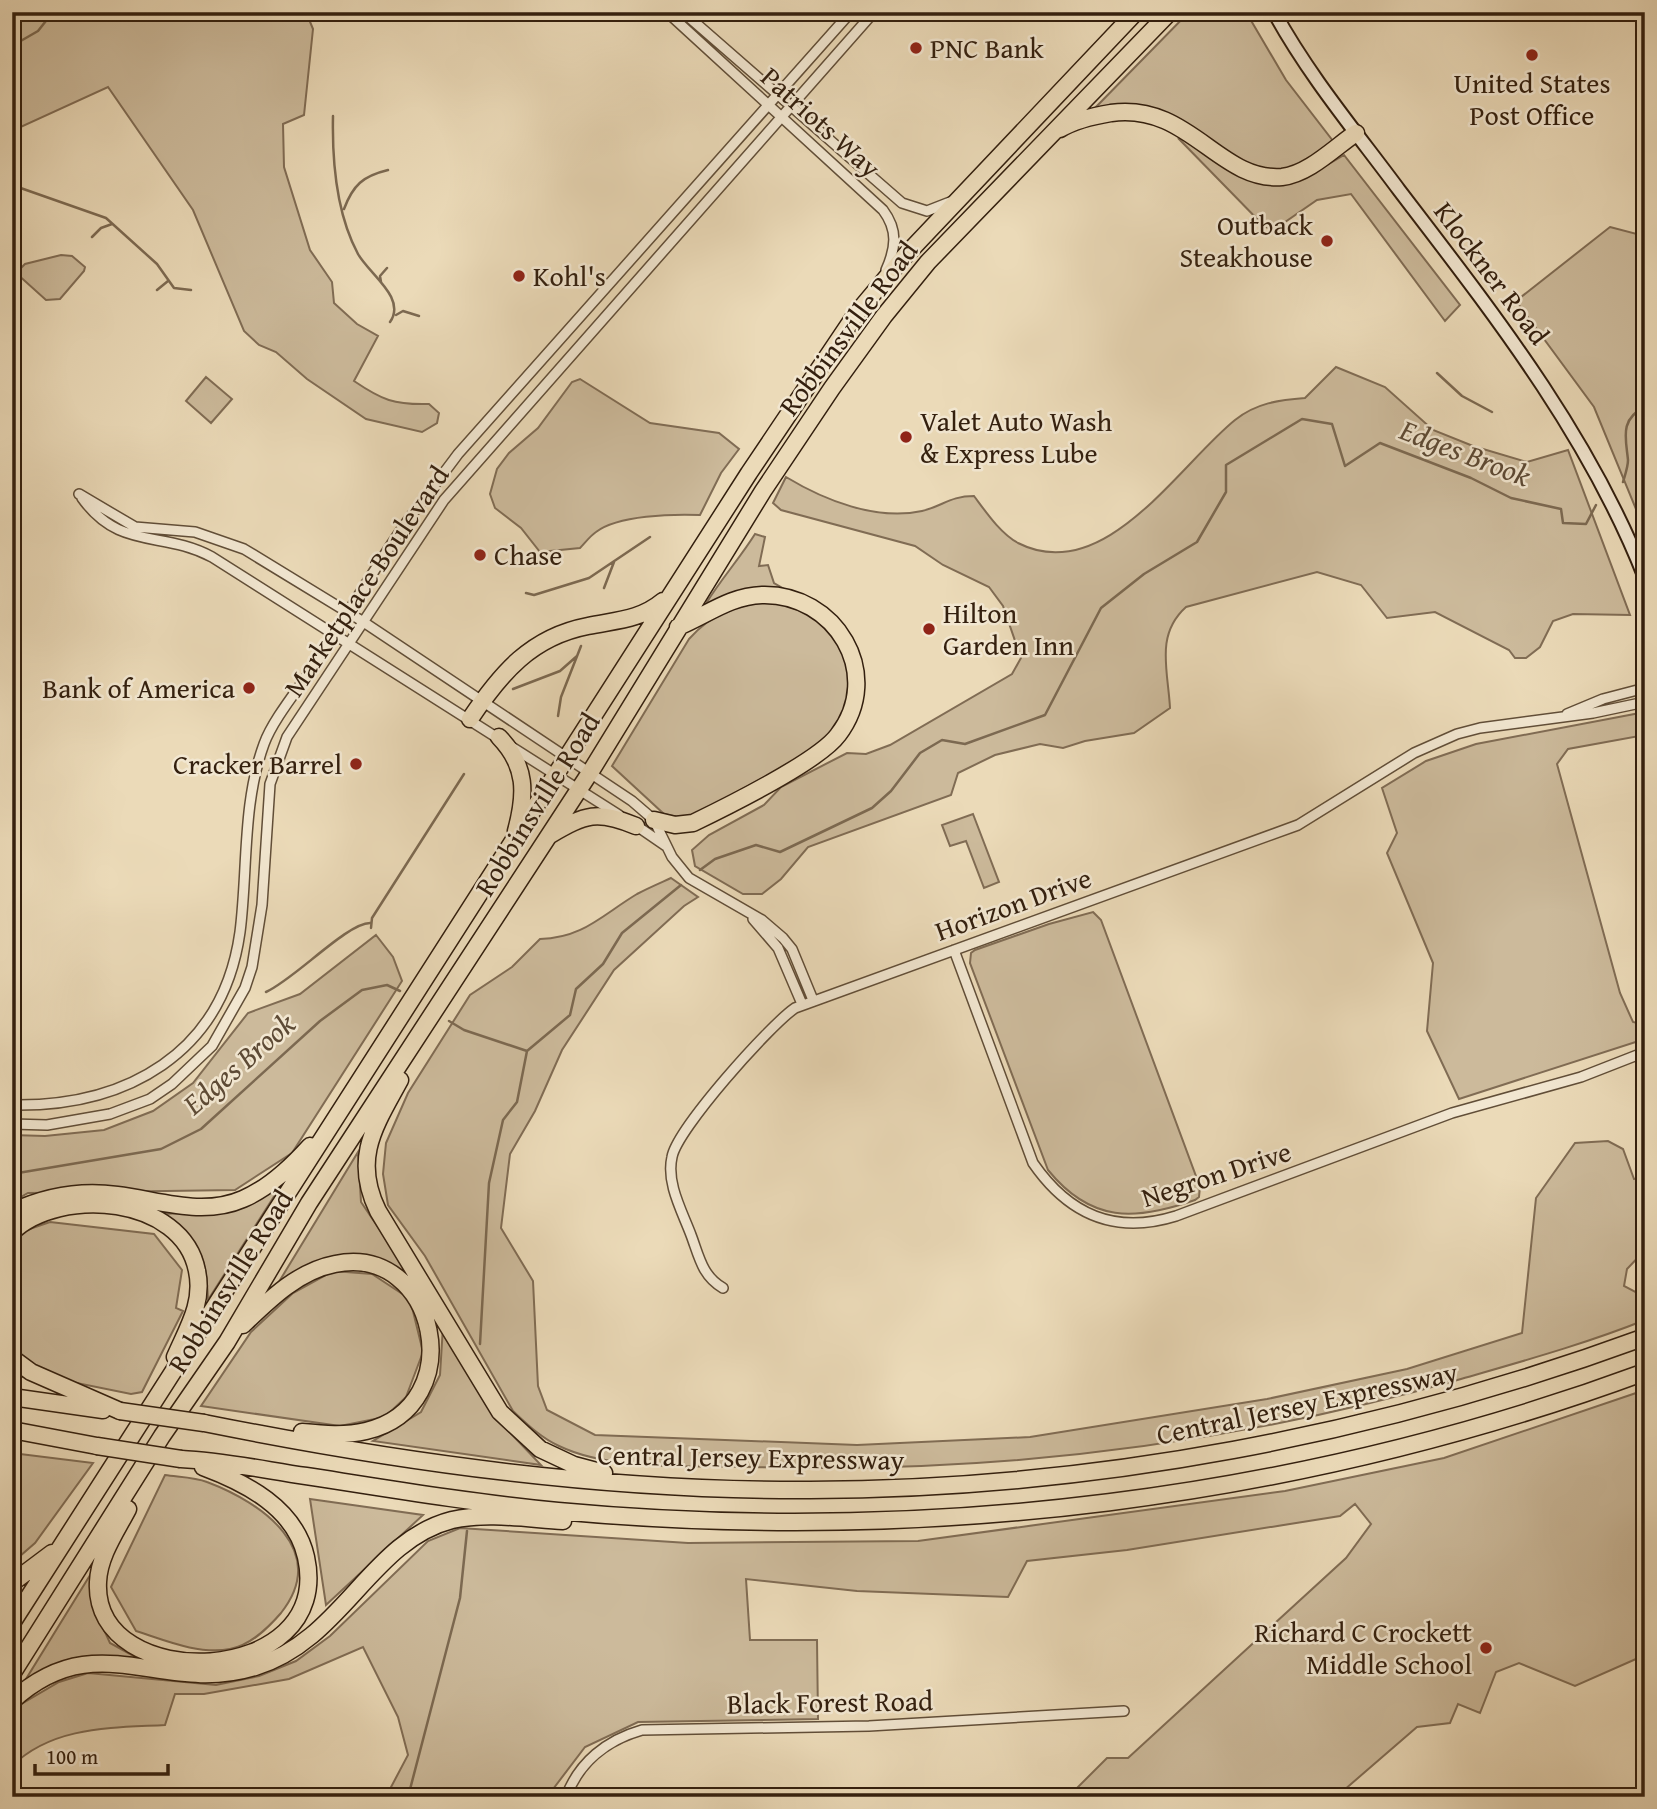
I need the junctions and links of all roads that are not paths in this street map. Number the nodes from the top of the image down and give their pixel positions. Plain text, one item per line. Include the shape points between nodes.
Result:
1 (667, 12) edge
2 (683, 12) edge
3 (851, 12) edge
4 (874, 12) edge
5 (1136, 12) edge
6 (1170, 12) edge
7 (1274, 12) edge
8 (779, 94) junction
9 (769, 105) junction
10 (793, 106) junction
11 (783, 117) junction
12 (1356, 133) junction
13 (1046, 138) junction
14 (964, 194) junction
15 (878, 288) junction
16 (1645, 578) edge
17 (673, 593) junction
18 (348, 613) junction
19 (362, 621) junction
20 (678, 627) junction
21 (334, 635) junction
22 (348, 642) junction
23 (1645, 688) edge
24 (483, 701) junction
25 (1645, 702) edge
26 (1559, 718) junction
27 (470, 719) junction
28 (499, 737) junction
29 (568, 757) junction
30 (591, 771) junction
31 (558, 774) junction
32 (579, 789) junction
33 (654, 820) junction
34 (636, 826) junction
35 (548, 836) junction
36 (511, 845) junction
37 (667, 847) junction
38 (749, 915) junction
39 (954, 950) junction
40 (813, 1000) junction
41 (440, 1003) junction
42 (802, 1004) junction
43 (1645, 1052) edge
44 (12, 1105) edge
45 (12, 1124) edge
46 (332, 1124) junction
47 (12, 1212) edge
48 (12, 1231) edge
49 (723, 1288) dead end
50 (1645, 1337) edge
51 (227, 1342) junction
52 (12, 1358) edge
53 (1645, 1373) edge
54 (12, 1397) edge
55 (158, 1397) junction
56 (120, 1411) junction
57 (204, 1423) junction
58 (12, 1430) edge
59 (12, 1439) edge
60 (97, 1447) junction
61 (181, 1459) junction
62 (149, 1460) junction
63 (749, 1489) junction
64 (746, 1523) junction
65 (62, 1545) junction
66 (12, 1583) edge
67 (12, 1623) edge
68 (12, 1674) edge
69 (12, 1701) edge
70 (1124, 1711) dead end
71 (566, 1797) edge

1 - 9 street, Patriots Way
2 - 8 street, Patriots Way
3 - 8 street, Marketplace Boulevard
4 - 10 street, Marketplace Boulevard
5 - 14 highway, Robbinsville Road
6 - 13 highway, Robbinsville Road
7 - 12 main road, Klockner Road via 1293,47
8 - 9 street, Marketplace Boulevard
8 - 10 street, Patriots Way
9 - 11 street, Patriots Way
9 - 18 street, Marketplace Boulevard via 458,454 402,528
10 - 11 street, Marketplace Boulevard
10 - 14 street, Patriots Way via 902,203 927,211
11 - 15 street, Patriots Way via 890,218 895,245
11 - 19 street, Marketplace Boulevard via 444,500
12 - 13 highway via 1285,177 1240,168 1182,127 1129,111 1066,125
12 - 16 main road, Klockner Road via 1552,397 1606,491
13 - 20 highway, Robbinsville Road via 928,262 884,316 763,491
14 - 15 highway, Robbinsville Road
15 - 17 highway, Robbinsville Road via 856,314
17 - 24 highway via 642,615 580,627 536,644 508,667
17 - 29 highway, Robbinsville Road
18 - 19 street
18 - 21 street, Marketplace Boulevard
18 - 21 street via 228,541 195,532 135,527 79,494 92,512 116,530 196,548
19 - 22 street, Marketplace Boulevard
19 - 24 street
20 - 30 highway, Robbinsville Road
20 - 33 highway via 750,596 777,596 808,604 829,618 846,640 855,665 856,693 844,727 818,754 694,822 675,825
21 - 22 street
21 - 44 street, Marketplace Boulevard via 264,742 249,810 234,962 207,1021 184,1049 162,1066 116,1090 77,1102
22 - 27 street
22 - 45 street, Marketplace Boulevard via 287,737 270,784 262,905 252,967 212,1046 172,1084 120,1111 78,1122
23 - 26 street, Horizon Drive
24 - 27 highway
24 - 29 street
25 - 26 street, Horizon Drive
26 - 39 street, Horizon Drive via 1480,728 1440,741 1298,825
27 - 28 street
28 - 31 street
28 - 36 highway via 513,751 525,788
29 - 30 street
29 - 31 highway, Robbinsville Road
30 - 32 highway, Robbinsville Road
30 - 33 street
31 - 32 street
31 - 36 highway, Robbinsville Road
32 - 34 street
32 - 35 highway, Robbinsville Road
33 - 37 street
34 - 35 highway via 612,816 591,815
34 - 37 street
35 - 41 highway, Robbinsville Road
36 - 46 highway, Robbinsville Road
37 - 38 street via 689,878
38 - 40 street via 774,928 792,949
38 - 42 street via 779,948
39 - 40 street, Horizon Drive
39 - 43 street, Negron Drive via 1033,1163 1065,1200 1113,1222 1150,1223 1176,1216 1452,1113 1581,1077
40 - 42 street, Horizon Drive
41 - 51 highway, Robbinsville Road via 309,1203
41 - 63 highway via 373,1131 366,1172 378,1211 500,1412 526,1439 574,1465 611,1474
42 - 49 street, Horizon Drive via 775,1025 683,1132 672,1157 676,1194 706,1275
46 - 47 highway via 261,1189 227,1204 192,1207 94,1194 54,1198
46 - 55 highway, Robbinsville Road
48 - 55 highway via 40,1213 95,1205 141,1214 177,1233 195,1262 198,1299
50 - 63 highway, Central Jersey Expressway via 1488,1390 1302,1436 1092,1472 873,1489
51 - 57 highway via 289,1285 321,1268 346,1262 386,1272 409,1289 425,1314 432,1353 426,1380 411,1404 366,1431 324,1434
51 - 62 highway, Robbinsville Road
52 - 56 highway via 30,1372
53 - 64 highway via 1423,1443 1253,1480 1096,1505 874,1522
54 - 56 highway, Central Jersey Expressway
55 - 65 highway, Robbinsville Road
56 - 57 highway, Central Jersey Expressway, bridge
57 - 63 highway, Central Jersey Expressway via 514,1472
58 - 60 highway
59 - 60 highway
60 - 61 highway, bridge
61 - 62 highway via 229,1477 262,1496 290,1522 303,1547 308,1576 300,1609 278,1638 253,1653 209,1662 165,1657 135,1646 107,1619 98,1595 99,1570
61 - 64 highway via 556,1511
62 - 68 highway, Robbinsville Road
64 - 69 highway via 452,1520 405,1543 321,1630 273,1660 207,1674 104,1663 74,1665 40,1678
65 - 66 highway
65 - 67 highway, Robbinsville Road
70 - 71 street, Black Forest Road via 869,1726 642,1730 617,1739 593,1756 573,1780

